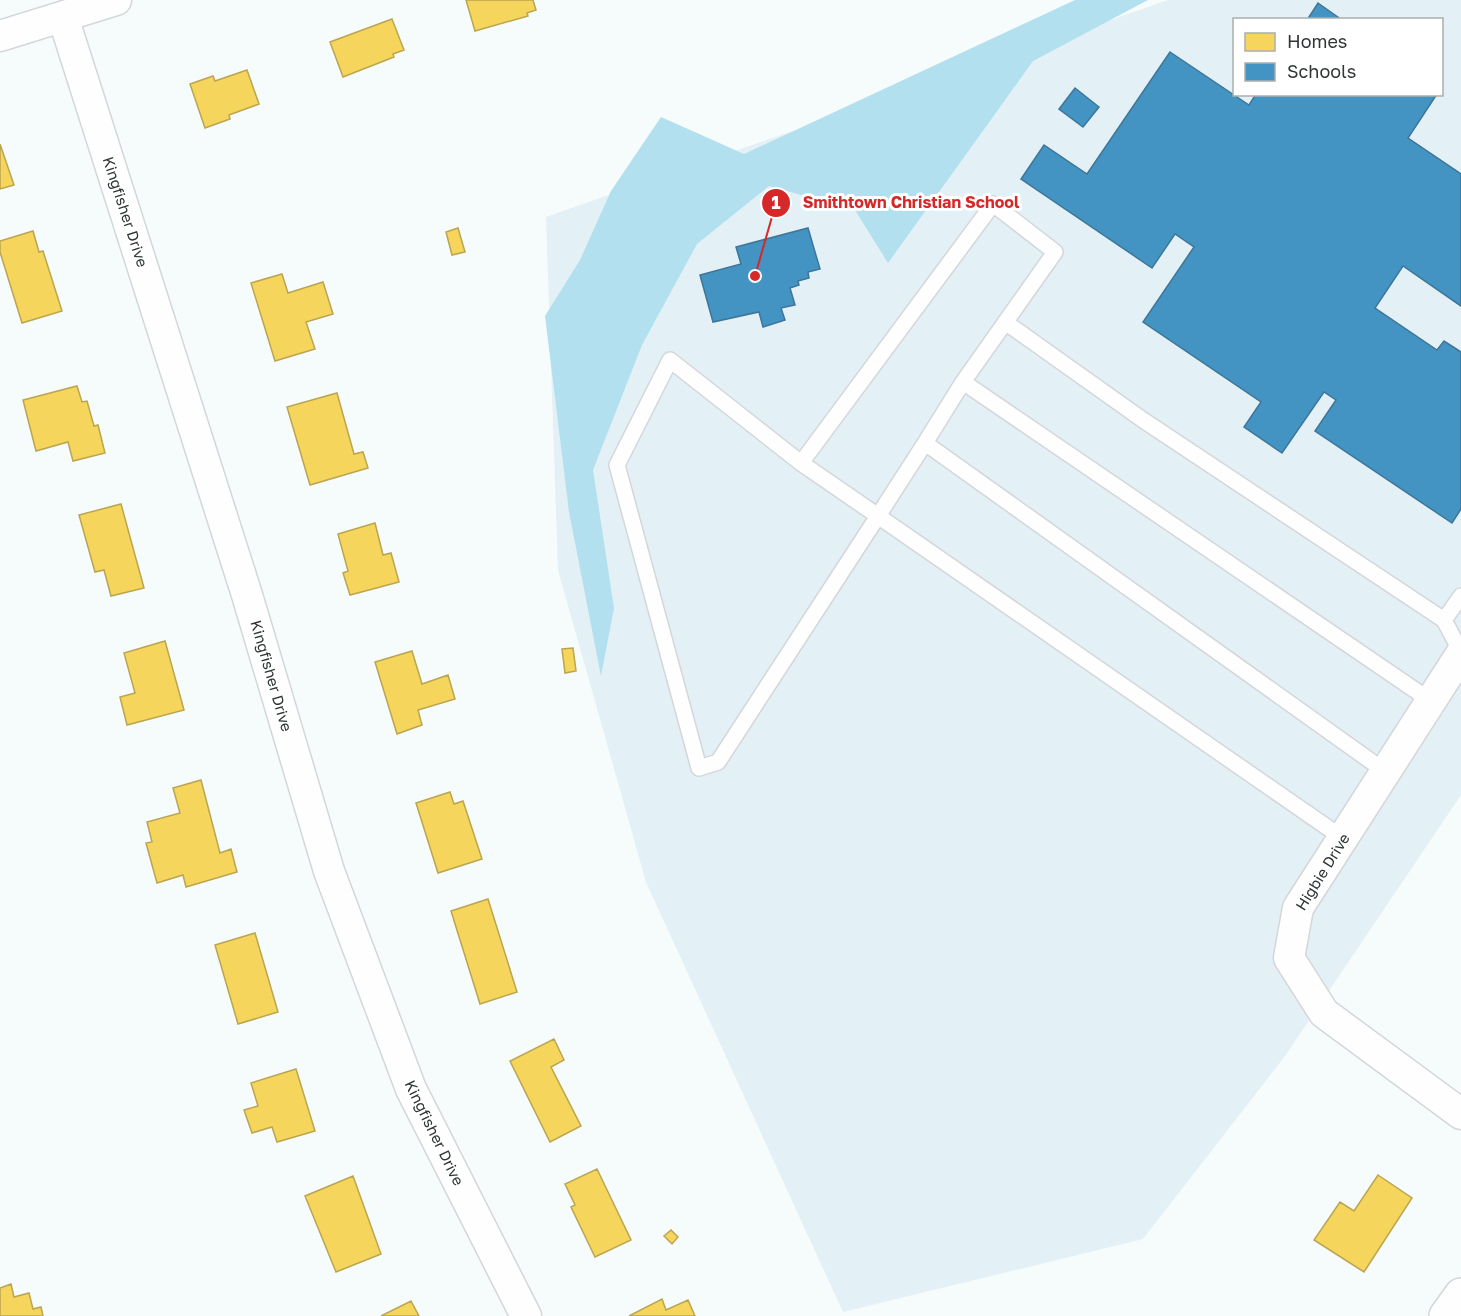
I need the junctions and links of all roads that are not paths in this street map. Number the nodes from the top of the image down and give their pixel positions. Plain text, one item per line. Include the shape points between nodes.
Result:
1 (116, 0) edge
2 (63, 16) junction
3 (0, 36) edge
4 (1005, 322) junction
5 (963, 382) junction
6 (925, 443) junction
7 (801, 463) junction
8 (878, 516) junction
9 (1461, 596) edge
10 (1444, 621) junction
11 (1461, 653) edge
12 (1431, 701) junction
13 (1386, 772) junction
14 (1344, 839) junction
15 (1461, 1114) edge
16 (1461, 1295) edge
17 (526, 1316) edge
18 (1446, 1316) edge

1 - 2 street
2 - 3 street
2 - 17 street, Kingfisher Drive via 247,595 328,871 411,1089
4 - 5 lane
4 - 7 lane via 1055,252 993,204
4 - 10 lane via 1143,420
5 - 6 lane
5 - 12 lane
6 - 8 lane
6 - 13 lane
7 - 8 lane
7 - 8 lane via 670,360 617,465 699,768 718,762
8 - 14 lane
9 - 10 lane
10 - 11 lane
11 - 12 street, Higbie Drive
12 - 13 street, Higbie Drive
13 - 14 street, Higbie Drive
14 - 15 street, Higbie Drive via 1298,908 1289,958 1324,1013
16 - 18 street

